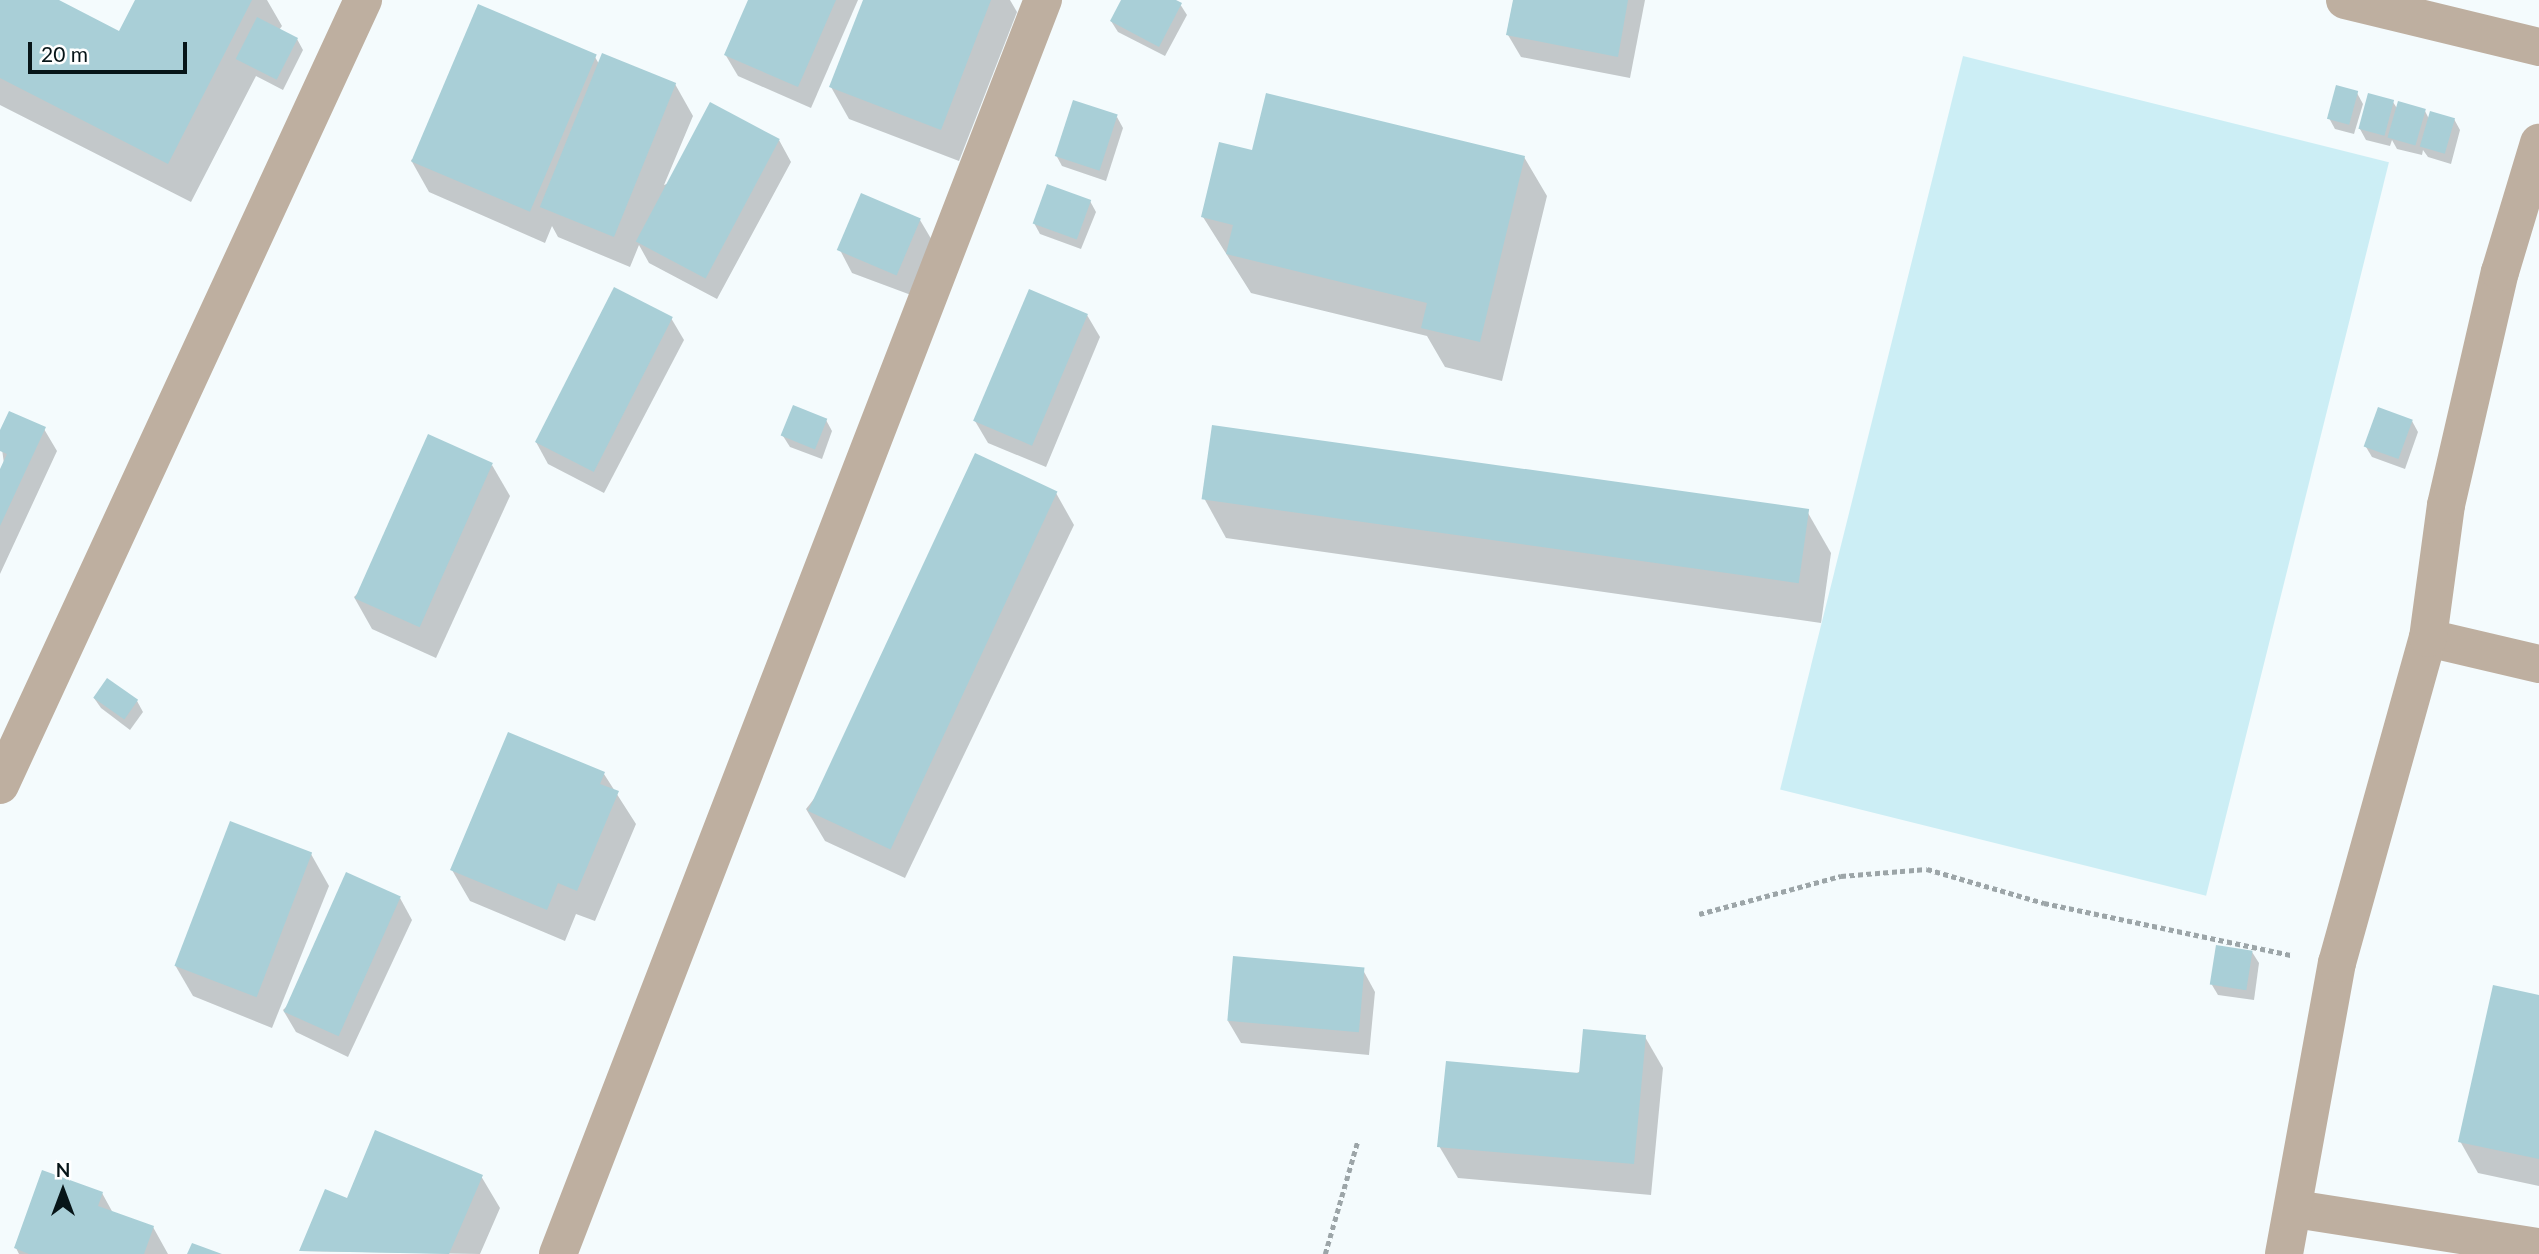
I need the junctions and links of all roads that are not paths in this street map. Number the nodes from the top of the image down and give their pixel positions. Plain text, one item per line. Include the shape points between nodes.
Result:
1 (363, 0) edge
2 (1043, 0) edge
3 (2345, 0) edge
4 (2539, 47) edge
5 (2539, 143) edge
6 (2428, 638) junction
7 (2539, 664) edge
8 (0, 785) edge
9 (2295, 1209) junction
10 (2539, 1247) edge
11 (558, 1254) edge
12 (2284, 1254) edge

1 - 8 street
2 - 11 street
3 - 4 street
5 - 6 street via 2500,272 2446,505
6 - 7 street
6 - 9 street via 2337,963
9 - 10 street
9 - 12 street

